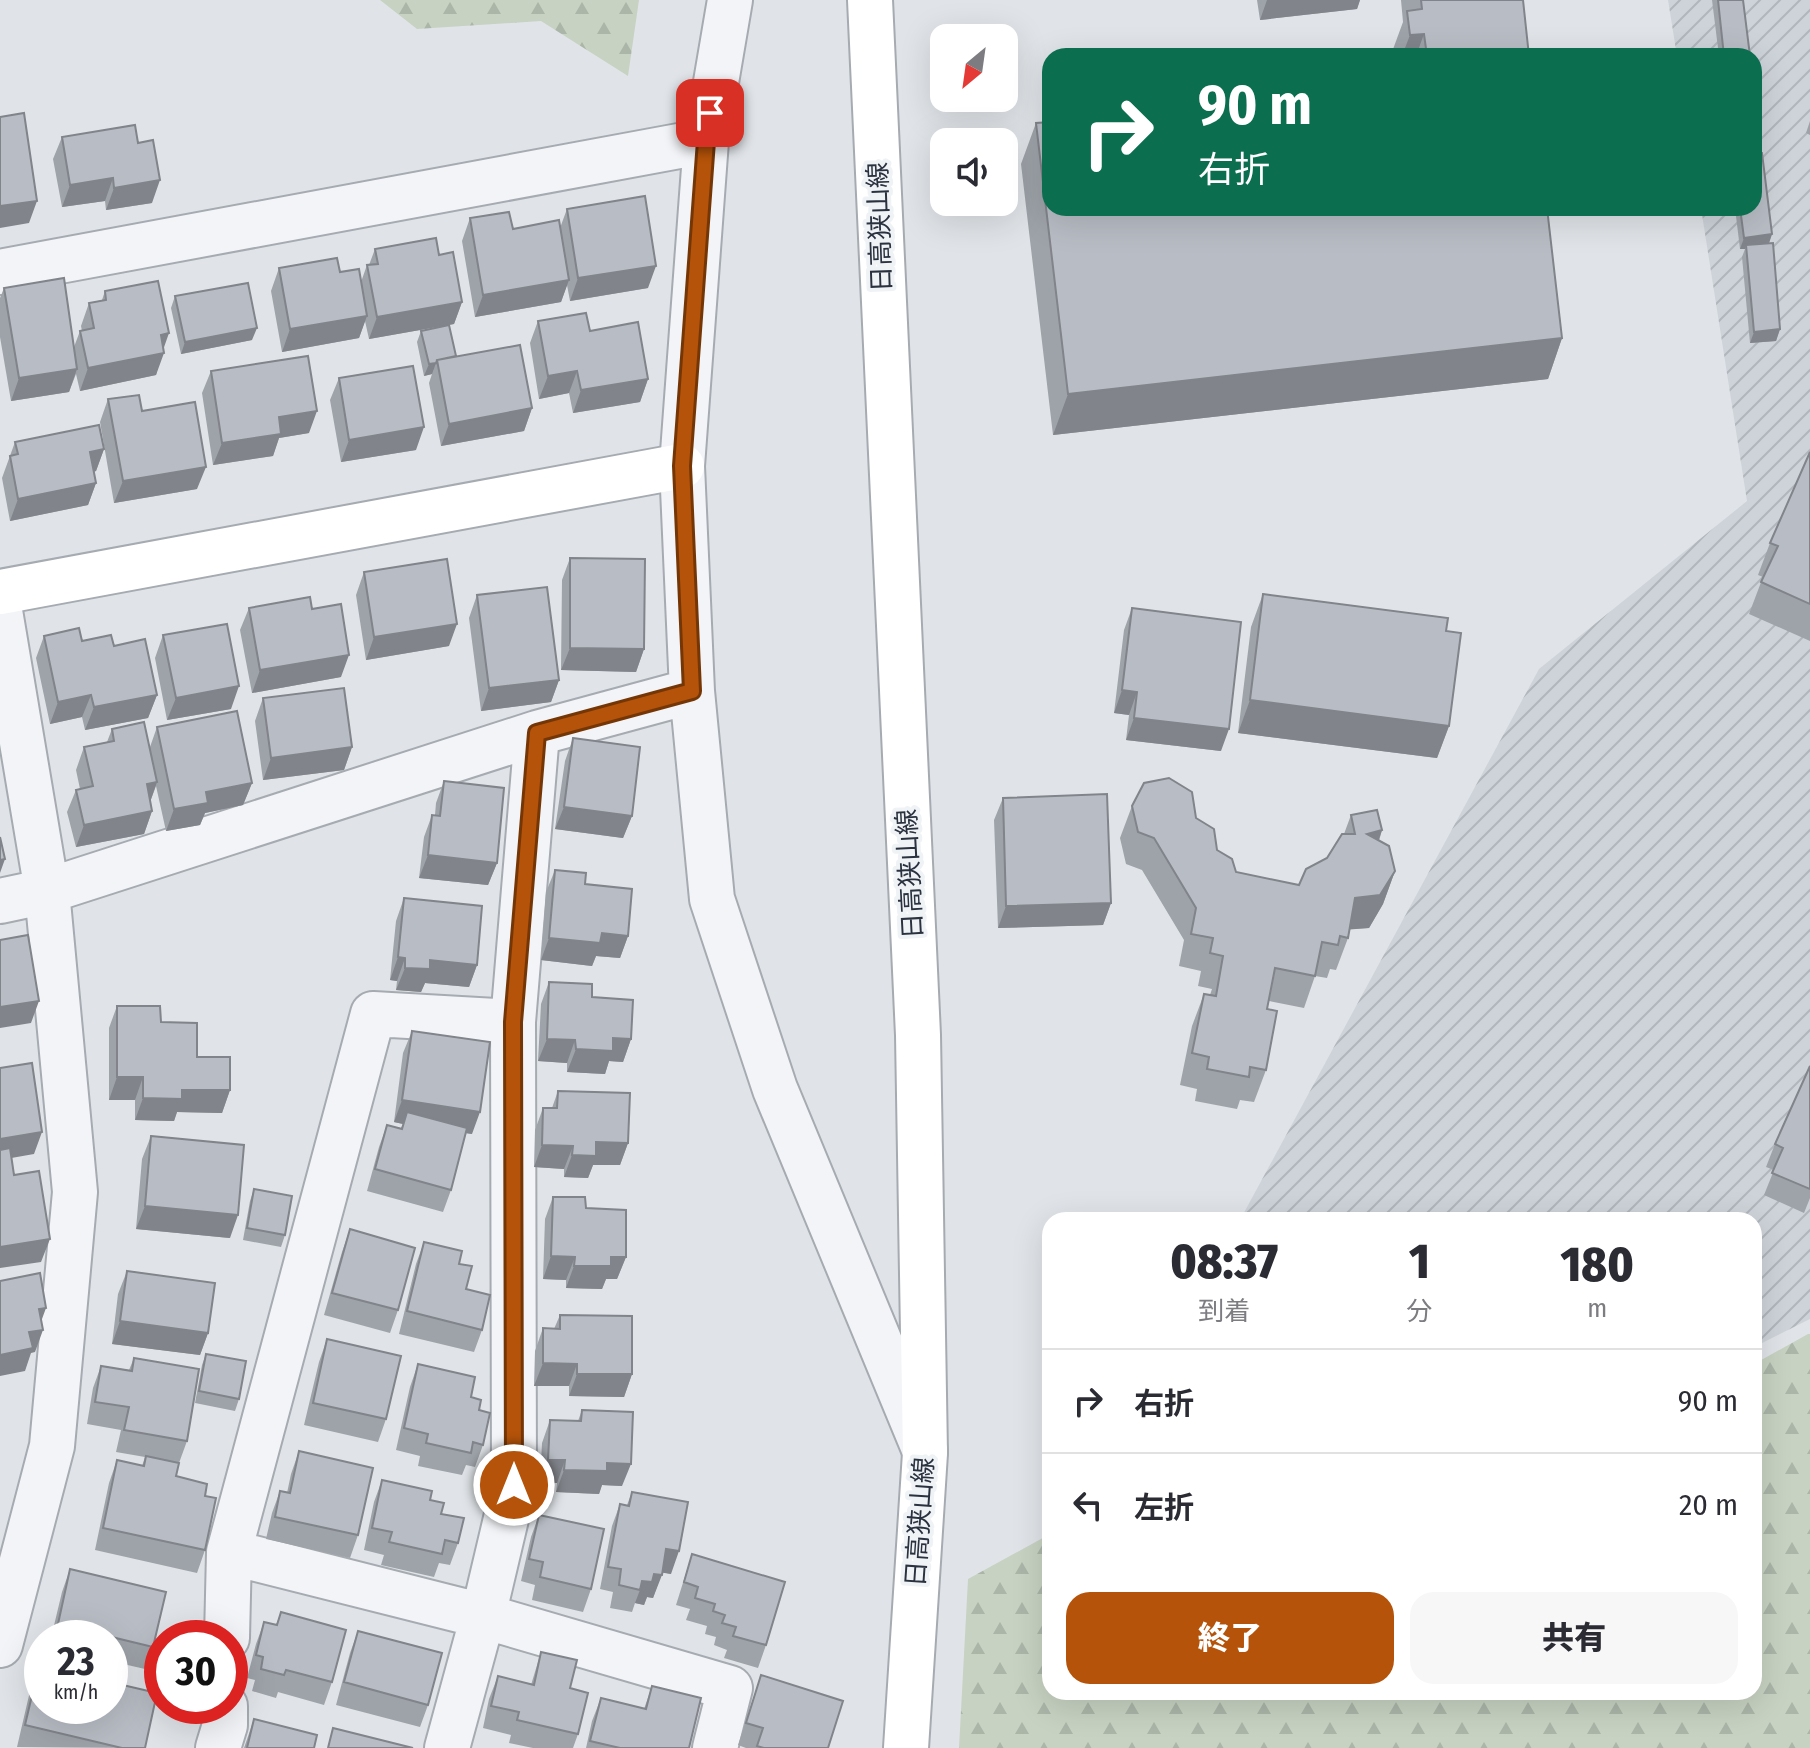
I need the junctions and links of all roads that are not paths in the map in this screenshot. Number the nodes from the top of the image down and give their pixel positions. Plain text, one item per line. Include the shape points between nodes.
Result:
1 (730, 0) edge
2 (870, 0) edge
3 (706, 141) junction
4 (0, 272) edge
5 (682, 466) junction
6 (0, 592) edge
7 (0, 611) edge
8 (692, 691) junction
9 (537, 733) junction
10 (47, 891) junction
11 (0, 901) edge
12 (513, 1022) junction
13 (925, 1453) junction
14 (229, 1552) junction
15 (483, 1616) junction
16 (227, 1620) edge
17 (0, 1645) edge
18 (225, 1724) edge
19 (218, 1748) edge
20 (447, 1748) edge
21 (715, 1748) edge
22 (906, 1748) edge

1 - 3 street
2 - 13 main road, 日高狭山線 via 918,1035
3 - 4 street
3 - 5 street
5 - 6 main road
5 - 8 street
7 - 10 street
8 - 9 street
8 - 13 street via 712,899 775,1089
9 - 10 street
9 - 12 street
10 - 11 street
10 - 17 street via 75,1192 52,1446
12 - 14 street via 373,1014
12 - 15 street via 514,1485
13 - 22 main road, 日高狭山線
14 - 15 street
14 - 16 street
15 - 20 street
15 - 21 street via 730,1688
18 - 19 street

